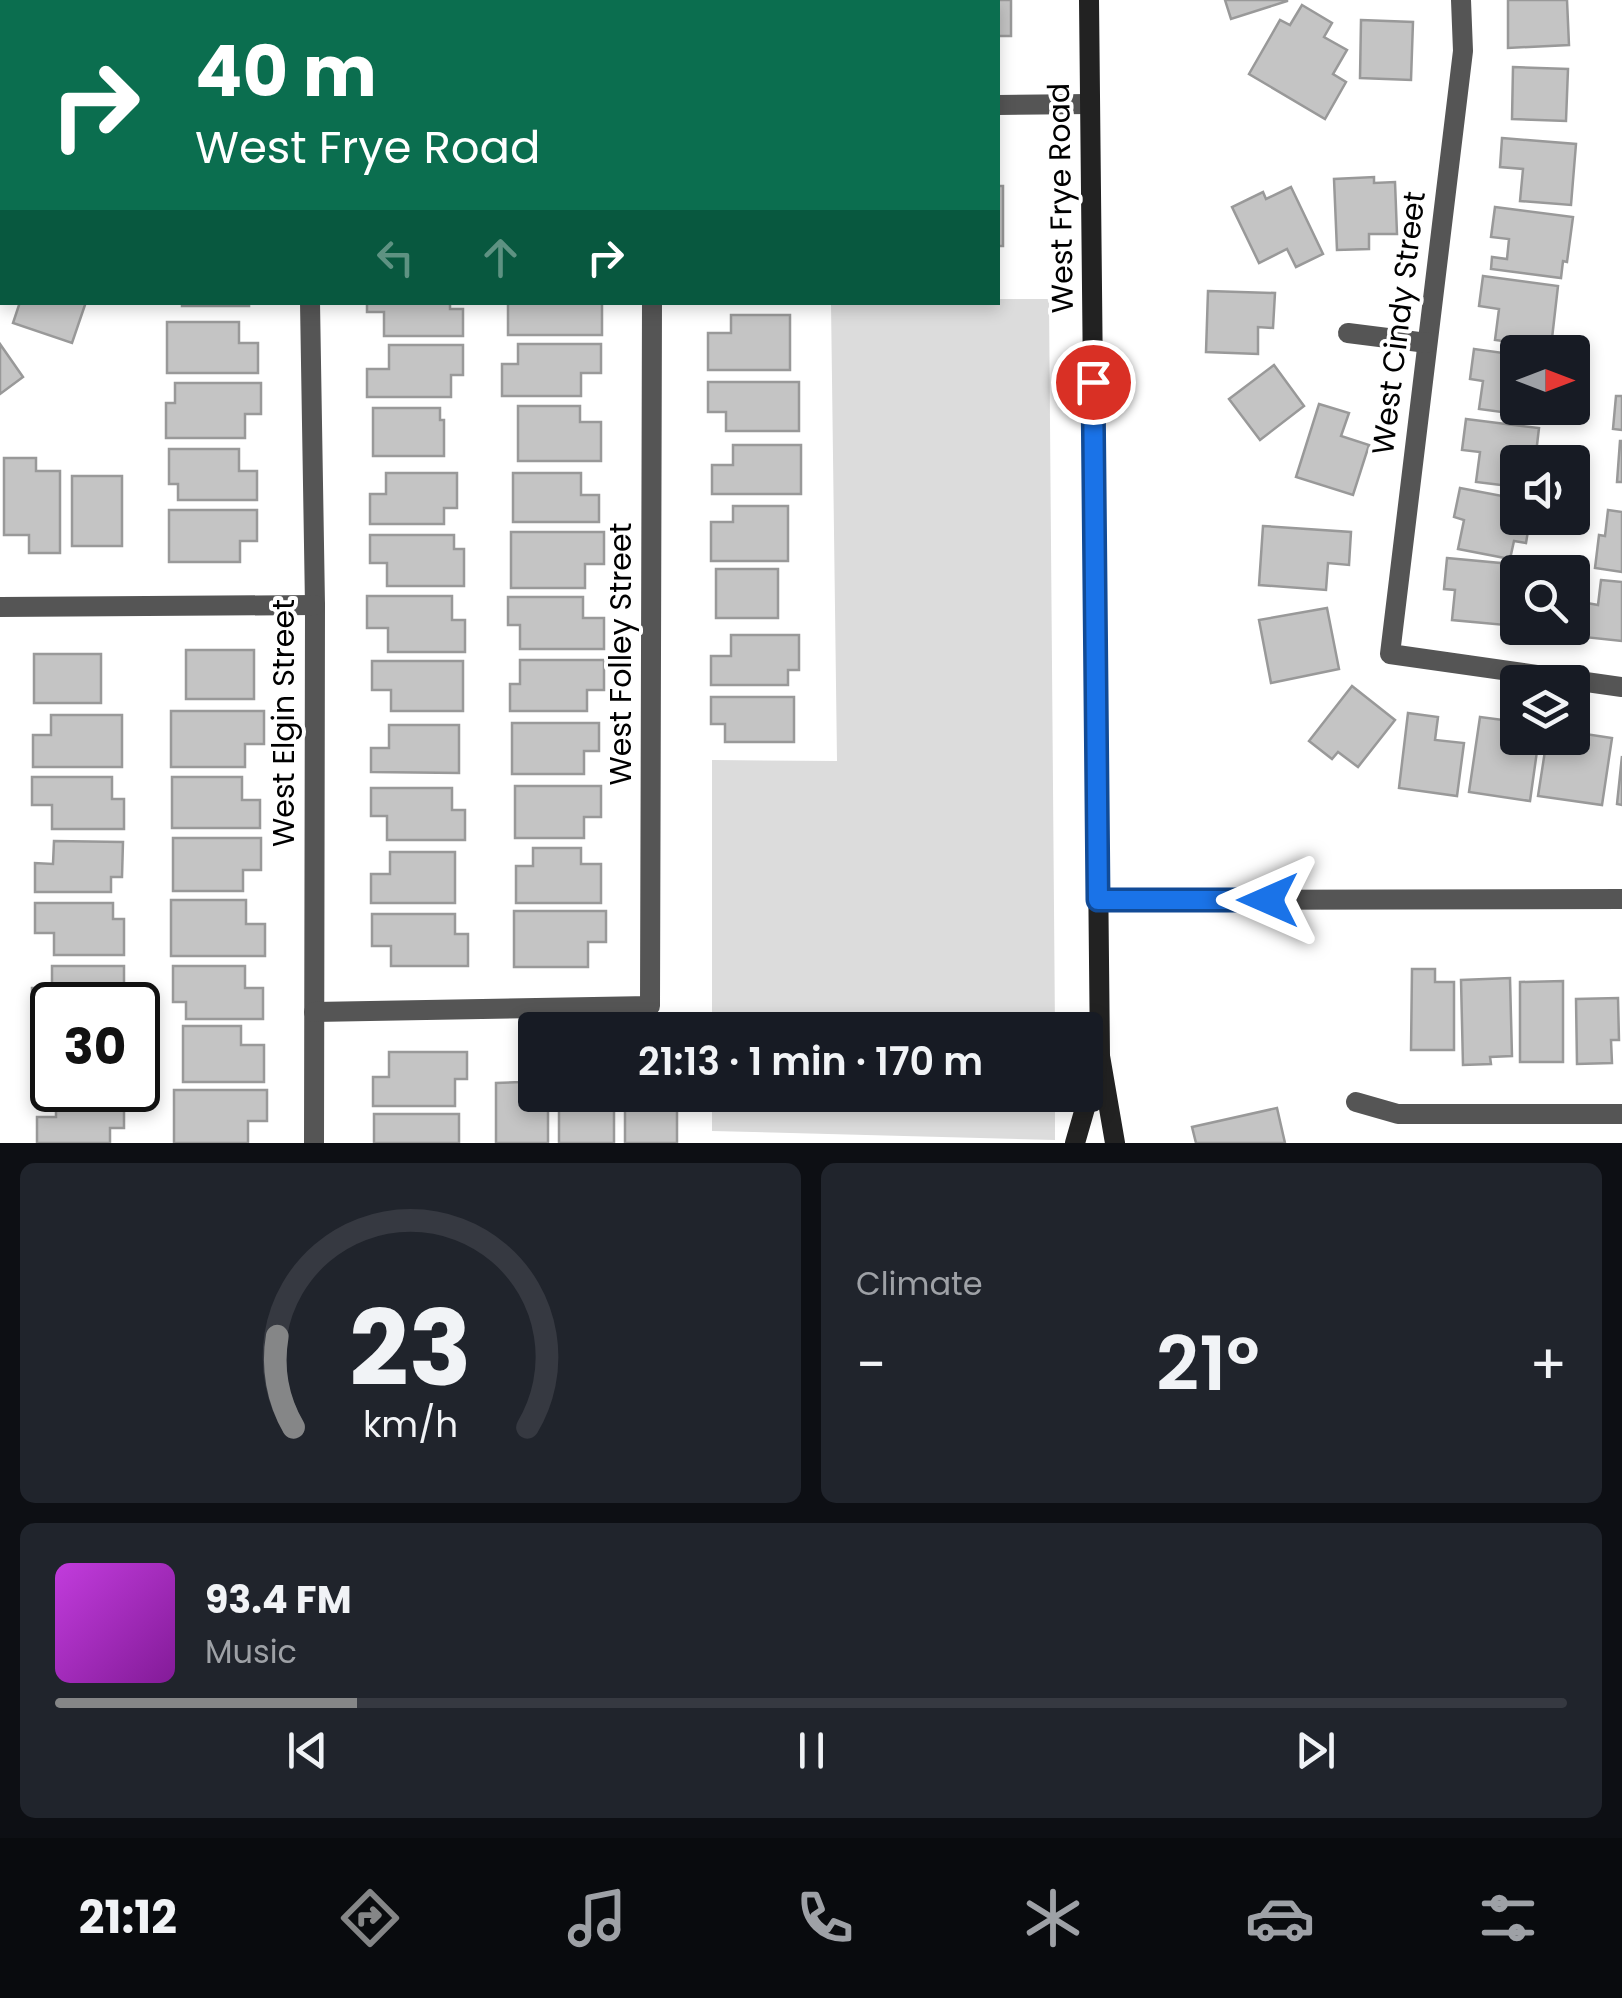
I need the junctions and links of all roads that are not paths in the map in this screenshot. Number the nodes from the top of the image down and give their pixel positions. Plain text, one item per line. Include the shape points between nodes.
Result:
1 (1089, 0) edge
2 (1462, 0) edge
3 (1090, 104) junction
4 (1000, 105) edge
5 (310, 305) edge
6 (652, 305) edge
7 (1348, 333) dead end
8 (1426, 343) junction
9 (315, 604) junction
10 (0, 607) edge
11 (1622, 687) edge
12 (1622, 899) edge
13 (1098, 900) junction
14 (314, 1012) junction
15 (1099, 1012) edge
16 (1103, 1073) edge
17 (1356, 1102) dead end
18 (1084, 1112) edge
19 (1622, 1114) edge
20 (314, 1143) edge
21 (1075, 1143) edge
22 (1115, 1143) edge

1 - 3 street, West Frye Road
2 - 8 street, West Cindy Street via 1463,52
3 - 4 street
3 - 13 street, West Frye Road
5 - 9 street, West Elgin Street
6 - 14 street, West Folley Street via 650,1006
7 - 8 street
8 - 11 street, West Cindy Street via 1390,654
9 - 10 street
9 - 14 street, West Elgin Street
12 - 13 street
13 - 15 street, West Frye Road
14 - 20 street, West Elgin Street
16 - 22 street, West Frye Road
17 - 19 street via 1398,1114
18 - 21 street, West Frye Road

